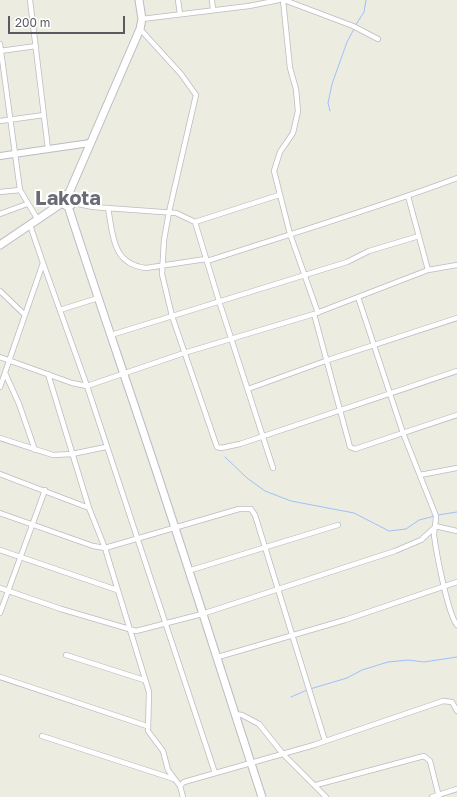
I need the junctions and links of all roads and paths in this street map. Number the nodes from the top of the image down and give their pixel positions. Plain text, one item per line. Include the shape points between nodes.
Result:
1 (30, 0) edge
2 (139, 0) edge
3 (178, 0) edge
4 (212, 0) edge
5 (248, 0) edge
6 (279, 0) edge
7 (283, 0) edge
8 (248, 6) junction
9 (213, 10) junction
10 (180, 14) junction
11 (142, 19) junction
12 (140, 29) junction
13 (378, 39) dead end
14 (0, 44) edge
15 (36, 46) junction
16 (0, 51) edge
17 (2, 85) edge
18 (44, 115) junction
19 (10, 119) junction
20 (0, 121) edge
21 (90, 143) junction
22 (48, 149) junction
23 (14, 154) junction
24 (0, 156) edge
25 (457, 178) edge
26 (20, 190) junction
27 (0, 192) edge
28 (69, 193) junction
29 (279, 195) junction
30 (408, 196) junction
31 (27, 204) junction
32 (68, 204) junction
33 (108, 208) junction
34 (168, 212) junction
35 (0, 214) edge
36 (38, 220) junction
37 (195, 222) junction
38 (30, 225) junction
39 (290, 234) junction
40 (419, 236) junction
41 (0, 245) edge
42 (206, 260) junction
43 (43, 263) junction
44 (457, 265) edge
45 (162, 266) junction
46 (428, 270) junction
47 (304, 276) junction
48 (0, 291) edge
49 (358, 297) junction
50 (98, 298) junction
51 (219, 301) junction
52 (60, 310) junction
53 (316, 314) junction
54 (24, 315) junction
55 (172, 316) junction
56 (457, 318) edge
57 (111, 335) junction
58 (231, 338) junction
59 (373, 345) junction
60 (184, 353) junction
61 (0, 357) edge
62 (10, 360) junction
63 (328, 360) junction
64 (457, 371) edge
65 (5, 373) junction
66 (48, 374) junction
67 (124, 374) junction
68 (87, 386) junction
69 (0, 387) edge
70 (248, 389) junction
71 (390, 393) junction
72 (340, 412) junction
73 (457, 415) edge
74 (403, 433) junction
75 (264, 435) junction
76 (0, 438) edge
77 (106, 447) junction
78 (35, 450) junction
79 (72, 454) junction
80 (273, 468) dead end
81 (457, 468) edge
82 (0, 474) edge
83 (420, 475) junction
84 (45, 490) junction
85 (89, 508) junction
86 (0, 513) edge
87 (33, 524) junction
88 (338, 525) dead end
89 (174, 527) junction
90 (434, 527) junction
91 (457, 531) edge
92 (136, 538) junction
93 (264, 547) junction
94 (105, 548) junction
95 (0, 550) edge
96 (22, 558) junction
97 (188, 571) junction
98 (457, 582) edge
99 (445, 586) junction
100 (0, 588) edge
101 (278, 588) junction
102 (7, 590) junction
103 (117, 590) junction
104 (0, 613) edge
105 (202, 614) junction
106 (165, 624) junction
107 (457, 625) edge
108 (129, 630) junction
109 (292, 636) junction
110 (66, 655) dead end
111 (218, 657) junction
112 (0, 677) edge
113 (144, 680) junction
114 (457, 710) edge
115 (235, 714) junction
116 (147, 726) junction
117 (42, 736) dead end
118 (325, 741) junction
119 (283, 754) junction
120 (251, 764) junction
121 (214, 773) junction
122 (174, 779) junction
123 (316, 785) junction
124 (180, 786) junction
125 (457, 789) edge
126 (439, 796) edge
127 (183, 797) edge
128 (262, 797) edge
129 (326, 797) edge
130 (432, 797) edge

1 - 15 street
2 - 11 main road
3 - 10 street
4 - 9 street
5 - 8 street
6 - 8 street
7 - 13 street via 353,26
7 - 29 street via 290,68 296,89 298,111 293,132 274,171
8 - 9 street
9 - 10 street
10 - 11 street
11 - 12 main road
12 - 21 main road
12 - 34 street via 196,95
14 - 16 street
15 - 16 street
15 - 18 street
16 - 17 street
17 - 19 street
18 - 19 street
18 - 22 street
19 - 20 street
19 - 23 street
21 - 22 street
21 - 28 main road
22 - 23 street
23 - 24 street
23 - 26 street
25 - 30 street
26 - 27 street
26 - 31 street
28 - 32 main road via 73,196
28 - 32 main road via 62,196
29 - 37 street
29 - 39 street
30 - 39 street
30 - 40 street
31 - 35 street
31 - 36 street
32 - 33 street
32 - 36 main road
32 - 50 main road
33 - 34 street
33 - 45 street via 116,249 120,255 138,267
34 - 37 street
34 - 45 street
36 - 38 main road
37 - 42 street
38 - 41 main road
38 - 43 street
39 - 42 street
39 - 47 street
40 - 46 street
40 - 47 street via 369,251 347,262
42 - 45 street
42 - 51 street
43 - 52 street
43 - 54 street
44 - 46 street
45 - 55 street
46 - 49 street
47 - 51 street
47 - 53 street
48 - 54 street
49 - 53 street
49 - 59 street
50 - 52 street
50 - 57 main road
51 - 55 street
51 - 58 street
52 - 68 street
53 - 58 street
53 - 63 street
54 - 62 street
55 - 57 street
55 - 60 street
56 - 59 street
57 - 67 main road
58 - 60 street
58 - 70 street
59 - 63 street
59 - 71 street
60 - 67 street
60 - 75 street via 217,447 229,447
61 - 62 street
62 - 65 street
62 - 66 street
63 - 70 street
63 - 72 street
64 - 71 street
65 - 69 street
65 - 78 street
66 - 68 street
66 - 79 street
67 - 68 street
67 - 89 main road
68 - 77 street
70 - 75 street
71 - 72 street
71 - 74 street
72 - 74 street via 348,444 352,448
72 - 75 street
73 - 74 street
74 - 83 street
75 - 80 street
76 - 78 street
77 - 79 street
77 - 92 street
78 - 79 street via 53,455
79 - 85 street
81 - 83 street
82 - 84 street
83 - 90 street via 436,516
84 - 85 street
84 - 87 street
85 - 94 street
86 - 87 street
87 - 94 street
87 - 96 street
88 - 93 street
89 - 92 street
89 - 93 street via 248,507 255,514
89 - 97 main road
90 - 91 street
90 - 99 street
90 - 101 street via 421,540 395,551
92 - 94 street
92 - 106 street
93 - 97 street
93 - 101 street
94 - 103 street
95 - 96 street
96 - 102 street
96 - 103 street
97 - 105 main road
98 - 99 street
99 - 107 street via 450,611
99 - 109 street
100 - 102 street
101 - 105 street
101 - 109 street
102 - 104 street
102 - 108 street
103 - 108 street
105 - 106 street
105 - 111 main road
106 - 108 street via 136,631
106 - 121 street
108 - 113 street
109 - 111 street
109 - 118 street
110 - 113 street
111 - 115 main road
112 - 116 street
113 - 116 street via 150,701
114 - 118 street via 452,702 444,701
115 - 119 street via 258,724
115 - 120 main road
116 - 122 street via 163,751 168,770
117 - 122 street
118 - 119 street
119 - 120 street
119 - 123 street
120 - 121 street
120 - 128 main road
121 - 124 street via 184,782
122 - 124 street
123 - 126 street via 424,756 430,761
123 - 129 street
124 - 127 street
125 - 126 street
126 - 130 street

